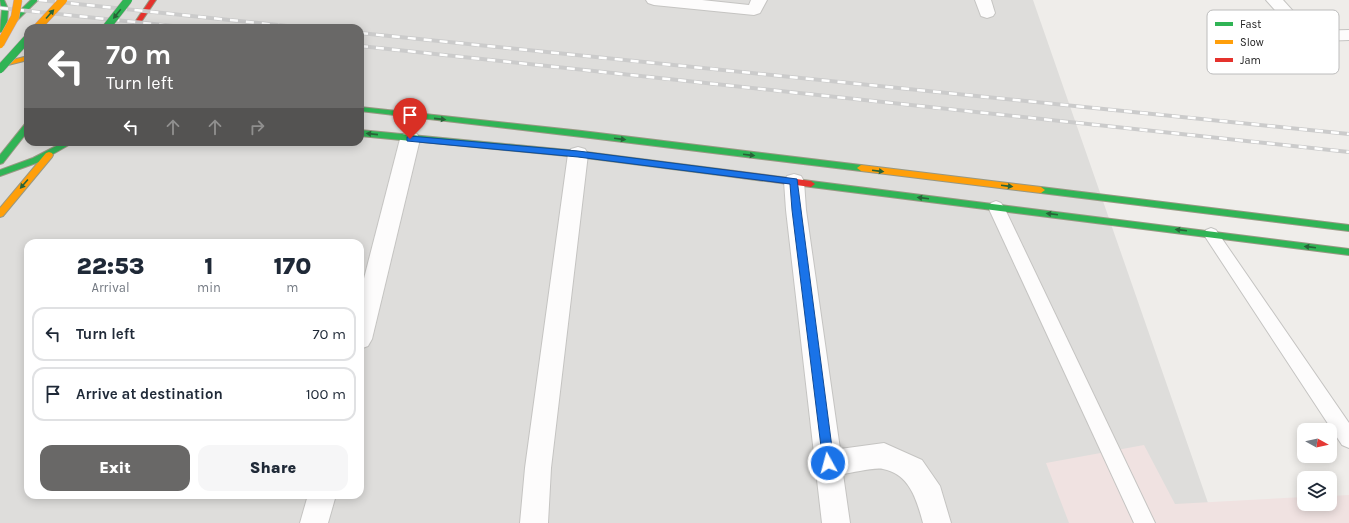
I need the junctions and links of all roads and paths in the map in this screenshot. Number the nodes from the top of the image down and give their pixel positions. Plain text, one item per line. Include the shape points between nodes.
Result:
1 (1, 0) edge
2 (18, 0) edge
3 (34, 0) edge
4 (63, 0) edge
5 (128, 0) edge
6 (153, 0) edge
7 (654, 0) edge
8 (759, 0) edge
9 (1274, 0) edge
10 (1283, 10) edge
11 (41, 24) edge
12 (109, 24) edge
13 (137, 24) edge
14 (2, 32) edge
15 (1339, 35) edge
16 (1349, 35) edge
17 (24, 42) edge
18 (0, 44) edge
19 (24, 59) edge
20 (0, 65) edge
21 (0, 69) edge
22 (364, 110) edge
23 (24, 131) edge
24 (364, 133) edge
25 (410, 139) junction
26 (64, 146) edge
27 (578, 154) junction
28 (49, 155) junction
29 (0, 161) edge
30 (0, 172) edge
31 (794, 181) junction
32 (996, 207) junction
33 (0, 214) edge
34 (1349, 228) edge
35 (1211, 234) junction
36 (1349, 252) edge
37 (364, 323) edge
38 (1349, 439) edge
39 (828, 463) junction
40 (321, 499) edge
41 (314, 523) edge
42 (534, 523) edge
43 (836, 523) edge
44 (937, 523) edge
45 (1145, 523) edge

1 - 14 main road via 4,9
2 - 18 main road, bridge via 18,6
3 - 14 main road
11 -> 4 main road, bridge
5 -> 12 main road, bridge
6 - 13 main road
7 - 8 street via 754,10
9 - 10 street
15 - 16 street
17 - 21 main road, bridge
19 - 20 main road
22 -> 34 main road
23 - 29 main road
25 -> 24 main road
25 - 27 main road
25 - 37 street
26 - 28 main road
27 - 31 main road
27 - 42 street via 538,468
28 - 30 main road
28 -> 33 main road
32 -> 31 main road
31 - 39 street
35 -> 32 main road
32 - 45 lane
36 -> 35 main road
35 - 38 lane
39 - 43 street
39 - 44 street via 884,456 913,469 930,496
40 - 41 street

